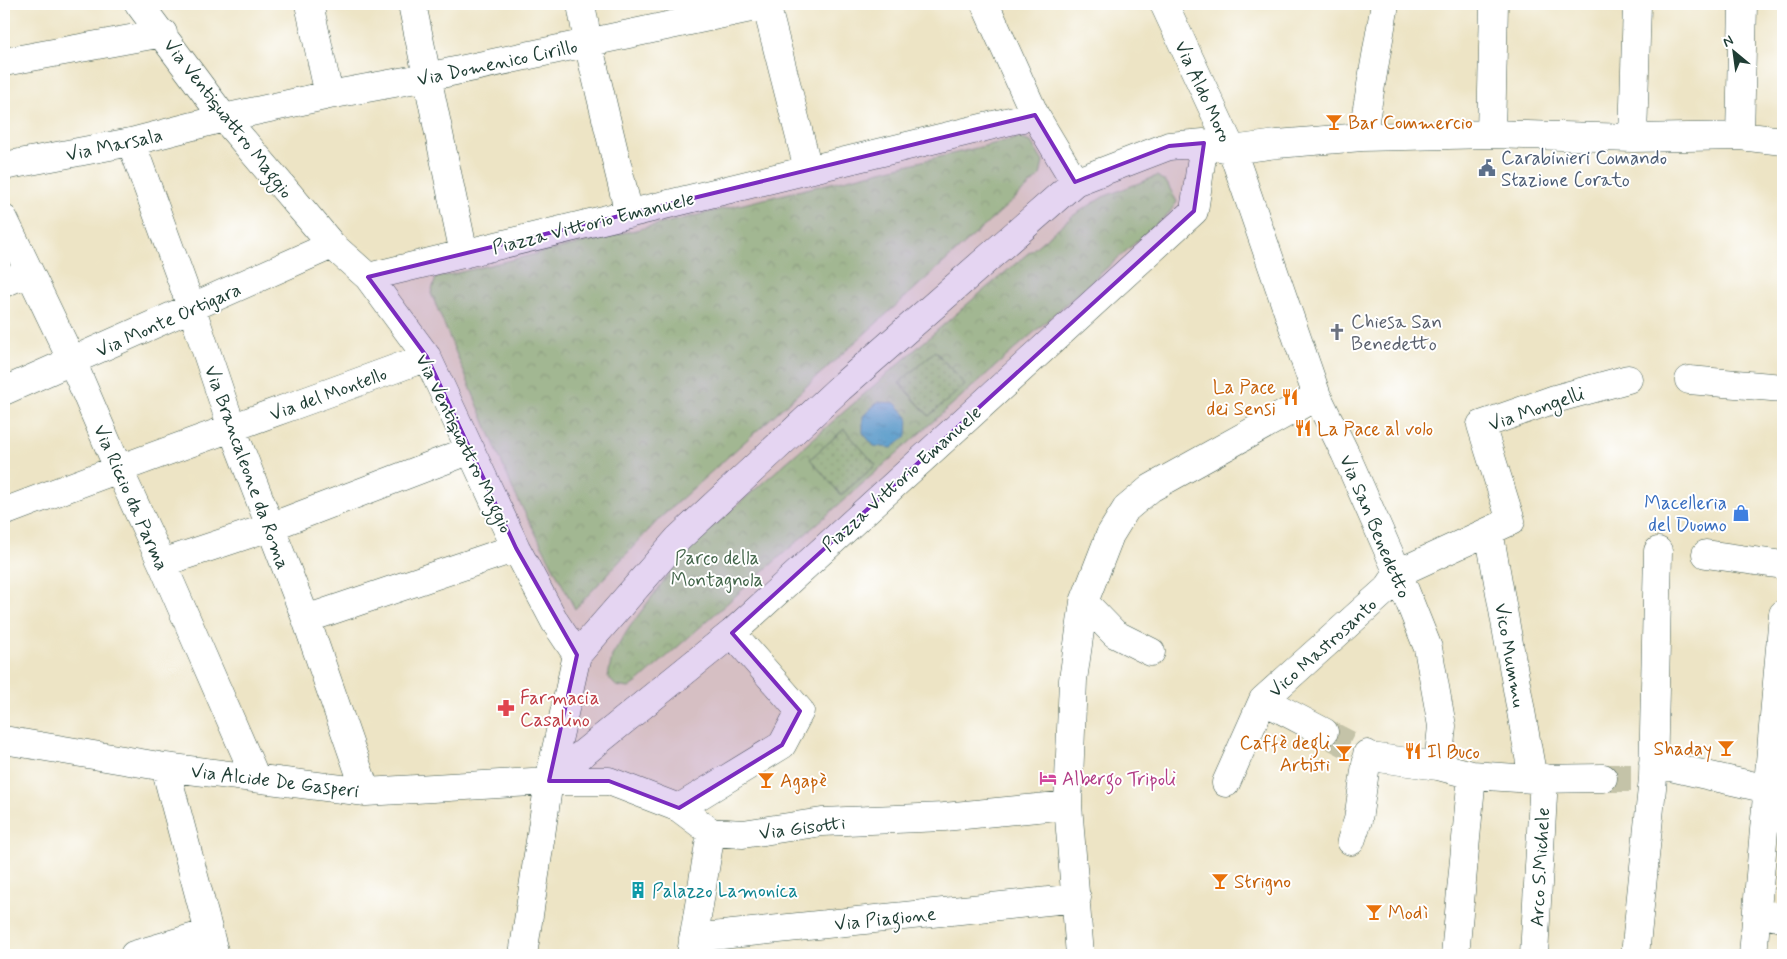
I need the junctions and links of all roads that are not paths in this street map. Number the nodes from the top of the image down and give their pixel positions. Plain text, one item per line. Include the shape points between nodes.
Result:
1 (139, 4) edge
2 (310, 4) edge
3 (412, 4) edge
4 (581, 4) edge
5 (767, 4) edge
6 (985, 4) edge
7 (1164, 4) edge
8 (1385, 4) edge
9 (1494, 4) edge
10 (1637, 4) edge
11 (1743, 4) edge
12 (163, 33) junction
13 (588, 42) junction
14 (4, 62) edge
15 (427, 78) junction
16 (329, 95) junction
17 (1035, 115) junction
18 (224, 118) junction
19 (1491, 134) junction
20 (1740, 136) junction
21 (1362, 137) junction
22 (1633, 138) junction
23 (1783, 141) edge
24 (131, 142) junction
25 (1204, 143) junction
26 (1232, 150) junction
27 (4, 166) edge
28 (808, 169) junction
29 (1075, 182) junction
30 (629, 214) junction
31 (4, 218) edge
32 (332, 245) junction
33 (464, 254) junction
34 (29, 272) junction
35 (368, 277) junction
36 (4, 283) edge
37 (192, 309) junction
38 (427, 357) junction
39 (72, 361) junction
40 (1628, 379) dead end
41 (1689, 380) dead end
42 (1783, 388) edge
43 (4, 391) edge
44 (1317, 396) junction
45 (232, 428) junction
46 (471, 450) junction
47 (118, 468) junction
48 (4, 512) edge
49 (1500, 526) junction
50 (270, 527) junction
51 (516, 548) junction
52 (1658, 551) dead end
53 (1706, 554) dead end
54 (162, 562) junction
55 (1783, 565) edge
56 (1398, 573) junction
57 (1084, 602) junction
58 (1783, 614) edge
59 (306, 620) junction
60 (732, 633) junction
61 (1151, 652) dead end
62 (577, 655) junction
63 (1263, 700) junction
64 (1324, 732) tunnel mouth
65 (4, 740) edge
66 (1777, 751) edge
67 (164, 766) junction
68 (1438, 766) junction
69 (1650, 773) junction
70 (1472, 775) junction
71 (256, 778) junction
72 (1538, 778) junction
73 (1603, 778) tunnel mouth
74 (549, 782) junction
75 (1226, 783) dead end
76 (1768, 789) junction
77 (366, 792) junction
78 (1068, 805) junction
79 (679, 808) junction
80 (711, 832) junction
81 (1351, 841) dead end
82 (1077, 898) junction
83 (1771, 915) edge
84 (212, 944) edge
85 (692, 946) edge
86 (134, 955) edge
87 (523, 955) edge
88 (1080, 955) edge
89 (1455, 955) edge
90 (1534, 955) edge
91 (1635, 955) edge
92 (1754, 955) edge

1 - 12 street, Via Ventiquattro Maggio
2 - 16 street
3 - 15 street
4 - 13 street
5 - 13 street, Via Domenico Cirillo
5 - 28 street
6 - 17 street
7 - 26 street, Via Aldo Moro
8 - 21 street
9 - 19 street
10 - 22 street
11 - 20 street
12 - 14 street
12 - 18 street, Via Ventiquattro Maggio
13 - 15 street, Via Domenico Cirillo
13 - 30 street
15 - 16 street, Via Domenico Cirillo
15 - 33 street
16 - 18 street, Via Domenico Cirillo
17 - 28 street, Piazza Vittorio Emanuele
17 - 29 street
18 - 24 street, Via Marsala
18 - 32 street, Via Ventiquattro Maggio
19 - 21 street
19 - 22 street
20 - 22 street
20 - 23 street
21 - 26 street
24 - 27 street, Via Marsala
24 - 37 street, Via Brancaleone da Roma
25 - 26 street
25 - 29 street via 1169,146
25 - 60 street, Piazza Vittorio Emanuele via 1194,211
26 - 44 street, Via San Benedetto
28 - 30 street, Piazza Vittorio Emanuele
29 - 62 street via 840,388 678,539
30 - 33 street, Piazza Vittorio Emanuele
31 - 34 street, Via Riccio da Parma
32 - 35 street, Via Ventiquattro Maggio
32 - 37 street, Via Monte Ortigara
33 - 35 street, Piazza Vittorio Emanuele
34 - 36 street
34 - 39 street, Via Riccio da Parma
35 - 38 street, Via Ventiquattro Maggio
37 - 39 street, Via Monte Ortigara
37 - 45 street, Via Brancaleone da Roma
38 - 45 street, Via del Montello
38 - 46 street, Via Ventiquattro Maggio
39 - 43 street, Via Monte Ortigara
39 - 47 street, Via Riccio da Parma
40 - 49 street, Via Mongelli via 1481,425
41 - 42 street
44 - 56 street, Via San Benedetto
44 - 57 street via 1151,488 1126,509 1110,535
45 - 47 street, Via del Montello
45 - 50 street, Via Brancaleone da Roma
46 - 50 street
46 - 51 street, Via Ventiquattro Maggio
47 - 48 street, Via del Montello
47 - 54 street, Via Riccio da Parma
49 - 56 street, Vico Mastrosanto
49 - 72 street, Vico Mummu
50 - 54 street
50 - 59 street, Via Brancaleone da Roma
51 - 59 street
51 - 62 street, Via Ventiquattro Maggio via 555,622
52 - 69 street
53 - 55 street
54 - 71 street, Via Riccio da Parma
56 - 63 street, Vico Mastrosanto via 1388,588
56 - 68 street, Via San Benedetto via 1428,648 1442,726
57 - 61 street via 1115,634
57 - 78 street via 1073,680
58 - 66 street
59 - 77 street, Via Brancaleone da Roma
60 - 74 street, Piazza Vittorio Emanuele
60 - 79 street via 800,711 782,745
62 - 74 street
63 - 64 street
63 - 75 street, Vico Mastrosanto
65 - 67 street, Via Alcide De Gasperi
66 - 76 street
67 - 71 street, Via Alcide De Gasperi
67 - 84 street
68 - 70 street
68 - 81 street via 1369,755 1358,820
69 - 76 street
69 - 91 street
70 - 72 street
70 - 89 street
71 - 77 street, Via Alcide De Gasperi
72 - 73 street
72 - 90 street, Arco S.Michele
74 - 77 street, Via Alcide De Gasperi
74 - 79 street via 609,781
74 - 87 street
76 - 83 street
78 - 80 street, Via Gisotti via 944,817 822,822 743,834
78 - 82 street
79 - 80 street
80 - 85 street
82 - 85 street, Via Piagione
82 - 88 street
83 - 92 street
84 - 86 street

